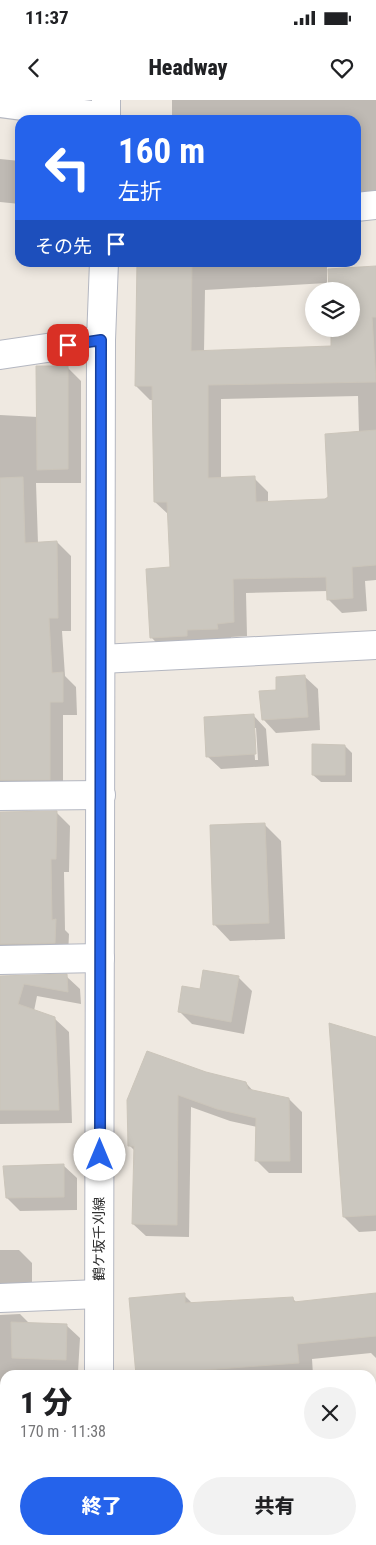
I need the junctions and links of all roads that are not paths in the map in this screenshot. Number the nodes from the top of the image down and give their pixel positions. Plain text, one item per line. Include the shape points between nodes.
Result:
1 (0, 102) edge
2 (106, 112) edge
3 (376, 205) edge
4 (361, 206) edge
5 (104, 267) edge
6 (101, 340) junction
7 (0, 355) edge
8 (376, 645) edge
9 (101, 659) junction
10 (101, 795) junction
11 (0, 796) edge
12 (100, 958) junction
13 (0, 960) edge
14 (99, 1294) junction
15 (0, 1298) edge
16 (99, 1370) edge

1 - 2 main road
3 - 4 main road
5 - 6 main road, 鶴ケ坂千刈線
6 - 7 main road
6 - 9 main road, 鶴ケ坂千刈線
8 - 9 main road
9 - 10 main road, 鶴ケ坂千刈線
10 - 11 main road
10 - 12 main road, 鶴ケ坂千刈線
12 - 13 main road
12 - 14 main road, 鶴ケ坂千刈線
14 - 15 main road
14 - 16 main road, 鶴ケ坂千刈線

